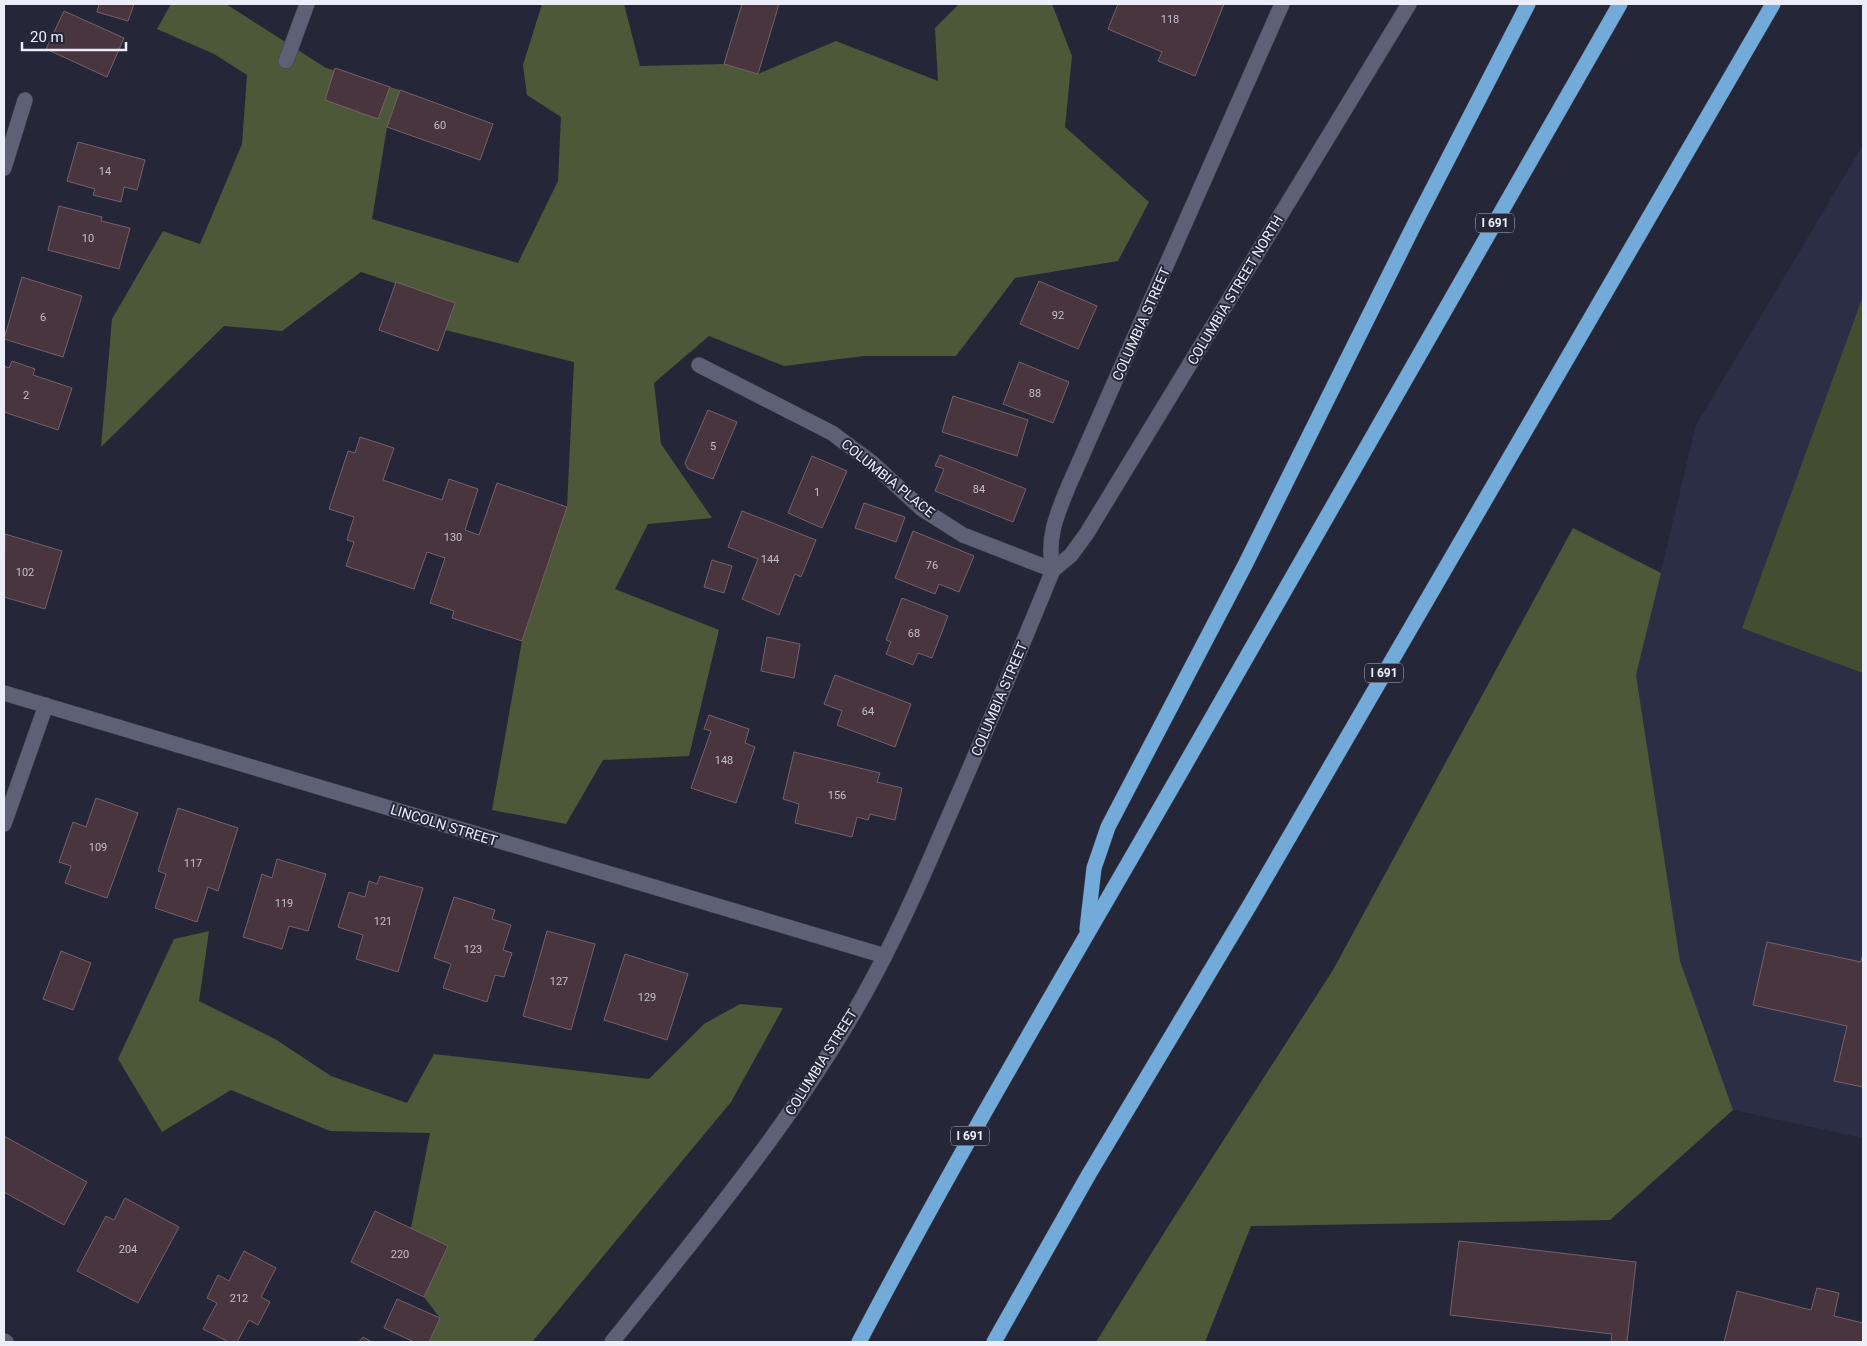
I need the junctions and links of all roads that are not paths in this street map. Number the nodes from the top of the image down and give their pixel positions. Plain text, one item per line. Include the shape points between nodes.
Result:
1 (307, 4) edge
2 (1282, 4) edge
3 (1409, 4) edge
4 (1528, 4) edge
5 (1620, 4) edge
6 (1773, 4) edge
7 (286, 61) dead end
8 (26, 100) dead end
9 (4, 168) edge
10 (699, 366) dead end
11 (1054, 570) junction
12 (4, 693) edge
13 (46, 705) junction
14 (4, 824) edge
15 (1087, 934) junction
16 (884, 956) junction
17 (612, 1342) edge
18 (860, 1342) edge
19 (994, 1342) edge

1 - 7 street
2 - 11 street, COLUMBIA STREET via 1064,496 1051,538
3 - 11 street, COLUMBIA STREET NORTH via 1087,533 1071,555
4 - 15 highway via 1245,565 1108,827 1094,868
5 - 15 highway, I 691
6 - 19 highway, I 691
8 - 9 street
10 - 11 street, COLUMBIA PLACE via 832,433 871,462 922,509 963,535
11 - 16 street, COLUMBIA STREET via 951,812
12 - 13 street, LINCOLN STREET
13 - 14 street
13 - 16 street, LINCOLN STREET
15 - 18 highway, I 691 via 956,1163
16 - 17 street, COLUMBIA STREET via 839,1037 794,1107

